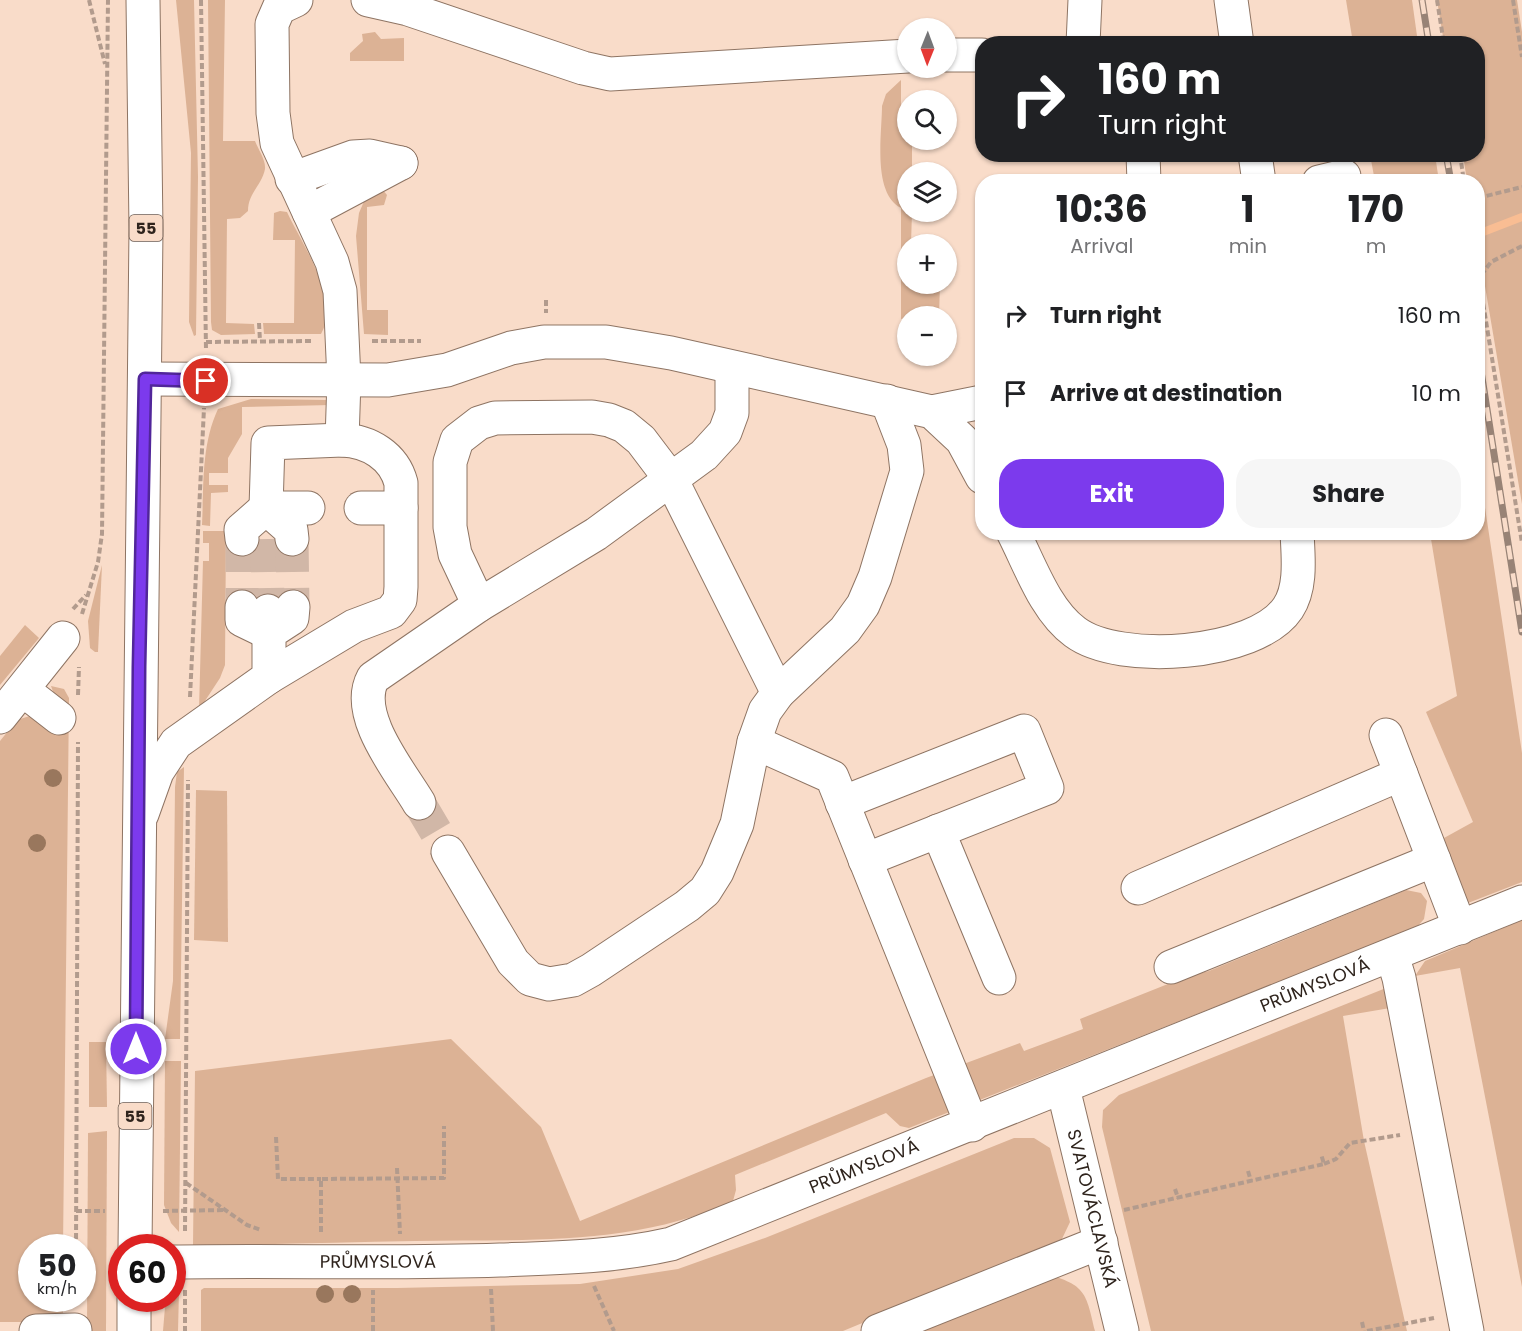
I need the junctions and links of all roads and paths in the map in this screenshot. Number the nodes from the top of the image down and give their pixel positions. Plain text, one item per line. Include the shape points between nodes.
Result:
1 (89, 0) edge
2 (108, 0) edge
3 (143, 0) edge
4 (201, 0) edge
5 (296, 0) edge
6 (368, 0) edge
7 (1085, 0) edge
8 (1231, 0) edge
9 (1437, 0) edge
10 (1513, 0) edge
11 (414, 5) edge
12 (1083, 36) edge
13 (1236, 36) edge
14 (1443, 36) edge
15 (975, 54) edge
16 (957, 55) edge
17 (897, 57) edge
18 (1522, 57) edge
19 (107, 71) junction
20 (292, 178) junction
21 (1522, 187) edge
22 (1485, 196) edge
23 (309, 212) junction
24 (1522, 246) edge
25 (1485, 270) edge
26 (546, 300) dead end
27 (1485, 315) edge
28 (546, 321) dead end
29 (259, 323) dead end
30 (260, 341) junction
31 (343, 341) junction
32 (425, 341) dead end
33 (206, 342) junction
34 (732, 368) junction
35 (145, 379) junction
36 (344, 380) junction
37 (206, 381) junction
38 (887, 401) junction
39 (975, 403) edge
40 (932, 412) junction
41 (342, 440) junction
42 (975, 464) edge
43 (672, 481) junction
44 (401, 507) junction
45 (308, 508) dead end
46 (361, 508) dead end
47 (1017, 540) edge
48 (1297, 540) edge
49 (1522, 543) edge
50 (479, 605) junction
51 (268, 614) tunnel mouth
52 (72, 630) joint
53 (269, 677) junction
54 (23, 690) junction
55 (778, 693) junction
56 (0, 717) edge
57 (68, 729) joint
58 (189, 732) junction
59 (1386, 735) dead end
60 (754, 742) junction
61 (1401, 774) junction
62 (188, 778) dead end
63 (419, 803) tunnel mouth
64 (842, 803) junction
65 (138, 824) junction
66 (938, 831) junction
67 (448, 852) tunnel mouth
68 (865, 860) junction
69 (1434, 860) junction
70 (1138, 888) dead end
71 (1522, 902) edge
72 (1460, 927) junction
73 (1392, 956) junction
74 (1171, 967) dead end
75 (999, 978) dead end
76 (1063, 1088) junction
77 (972, 1125) junction
78 (444, 1126) dead end
79 (1428, 1129) junction
80 (276, 1137) dead end
81 (1321, 1154) dead end
82 (1324, 1164) junction
83 (397, 1168) dead end
84 (1248, 1171) dead end
85 (321, 1179) junction
86 (397, 1179) junction
87 (1251, 1181) junction
88 (185, 1183) junction
89 (1175, 1190) dead end
90 (1178, 1198) junction
91 (1115, 1212) dead end
92 (266, 1232) dead end
93 (76, 1234) edge
94 (135, 1234) edge
95 (180, 1234) edge
96 (321, 1238) dead end
97 (1101, 1242) junction
98 (186, 1262) edge
99 (402, 1262) junction
100 (591, 1277) dead end
101 (490, 1282) dead end
102 (374, 1283) dead end
103 (135, 1312) edge
104 (183, 1312) edge
105 (1362, 1322) dead end
106 (1465, 1322) edge
107 (75, 1330) edge
108 (36, 1331) edge
109 (134, 1331) edge
110 (185, 1331) edge
111 (373, 1331) edge
112 (493, 1331) edge
113 (614, 1331) edge
114 (878, 1331) edge
115 (1122, 1331) edge
116 (1365, 1331) edge

1 - 19 path
2 - 19 path
3 - 35 street, 55
4 - 33 path
5 - 20 street via 279,8 272,30 277,143
6 - 11 street
7 - 12 street
8 - 13 street
9 - 14 path
10 - 18 path
11 - 17 street via 583,68 610,74
15 - 16 street
19 - 52 path via 102,534 98,562
20 - 23 street
20 - 23 street via 353,157 370,156 401,163
21 - 22 path
23 - 31 street via 336,275
24 - 25 path via 1491,262
26 - 28 path
27 - 49 path
29 - 30 path
30 - 31 path
30 - 33 path
31 - 32 path
31 - 36 street
33 - 37 path
34 - 36 street via 606,342 544,342 420,376
34 - 38 street
34 - 43 street via 734,403 725,432
35 - 37 street
35 - 65 street, 55
36 - 37 street
36 - 41 street
37 - 58 path
38 - 40 street
38 - 55 street via 904,445 907,471 875,577 863,605 845,630
39 - 40 street
40 - 42 street via 962,441
41 - 44 street via 364,444 396,467
41 - 45 street via 268,443 267,531
43 - 50 street via 596,534
43 - 50 street via 641,440 609,420 495,418 467,430 457,441 450,462 450,527 459,564
43 - 55 street
44 - 46 street
44 - 53 street via 397,607 354,627
47 - 48 street via 1058,617 1077,634 1103,645 1143,652 1195,650 1230,642 1281,617 1295,594
50 - 63 street via 378,672 367,692 374,727
51 - 53 street
52 - 54 street
53 - 58 street
54 - 56 street
54 - 57 street
55 - 60 street via 765,711
57 - 93 path
58 - 65 street via 166,755
59 - 61 street
60 - 64 street via 832,777
60 - 67 street via 729,849 705,891 573,980 549,984 522,974
61 - 69 street
61 - 70 street
62 - 88 path
64 - 66 street via 1024,731 1047,788
64 - 68 street
65 - 94 street, 55
66 - 68 street
66 - 75 street
68 - 77 street
69 - 72 street
69 - 74 street
71 - 72 street, PRŮMYSLOVÁ
72 - 73 street, PRŮMYSLOVÁ
73 - 76 street, PRŮMYSLOVÁ
73 - 79 street
76 - 77 street, PRŮMYSLOVÁ
76 - 97 street, SVATOVÁCLAVSKÁ
77 - 99 street, PRŮMYSLOVÁ via 686,1239 643,1251 563,1258
78 - 86 path via 444,1178
79 - 82 path via 1350,1143 1336,1159
79 - 106 street
80 - 85 path via 278,1179
81 - 82 path
82 - 87 path
83 - 86 path
84 - 87 path
85 - 86 path
85 - 96 path
86 - 99 path
87 - 90 path
88 - 92 path via 247,1225
88 - 95 path
89 - 90 path
90 - 91 path
97 - 114 street
97 - 115 street, SVATOVÁCLAVSKÁ
98 - 99 street, PRŮMYSLOVÁ
100 - 113 path
101 - 112 path
102 - 111 path
103 - 109 street
104 - 110 path
105 - 116 path
106 - 116 path
107 - 108 street

